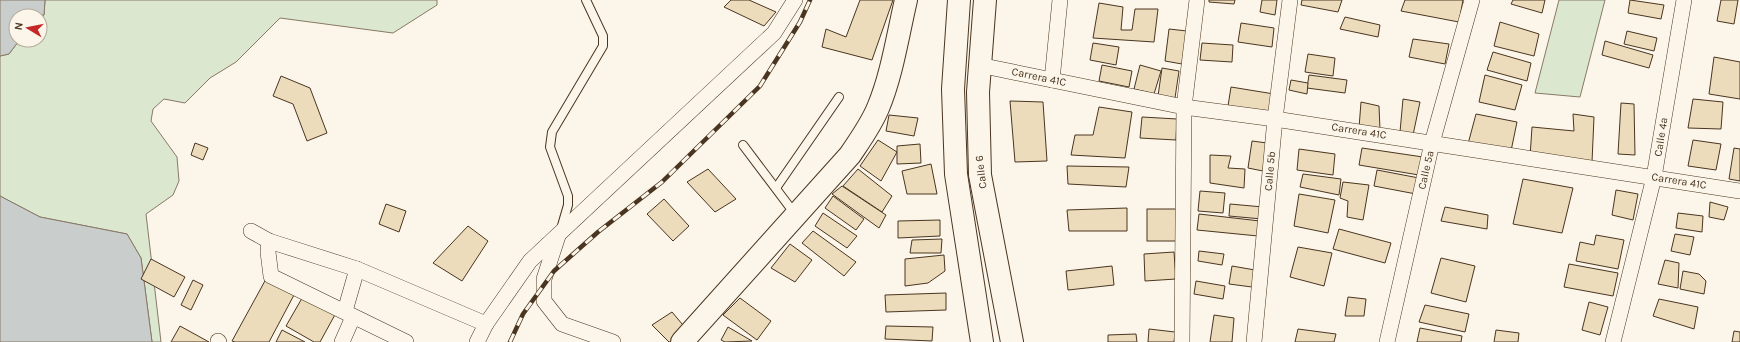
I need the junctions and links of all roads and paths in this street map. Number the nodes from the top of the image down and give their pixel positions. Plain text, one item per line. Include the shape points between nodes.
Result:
1 (586, 0) edge
2 (795, 0) edge
3 (906, 0) edge
4 (959, 0) edge
5 (985, 0) edge
6 (1060, 0) edge
7 (1197, 0) edge
8 (1290, 0) edge
9 (1472, 0) edge
10 (1684, 0) edge
11 (979, 65) junction
12 (1052, 80) junction
13 (839, 97) dead end
14 (1184, 107) junction
15 (1275, 119) junction
16 (1432, 143) junction
17 (744, 145) dead end
18 (1654, 177) junction
19 (776, 188) junction
20 (1740, 191) edge
21 (796, 215) junction
22 (251, 231) dead end
23 (559, 233) junction
24 (269, 241) junction
25 (357, 269) junction
26 (349, 314) junction
27 (486, 324) junction
28 (342, 342) edge
29 (406, 342) edge
30 (477, 342) edge
31 (613, 342) edge
32 (682, 342) edge
33 (982, 342) edge
34 (1012, 342) edge
35 (1182, 342) edge
36 (1254, 342) edge
37 (1388, 342) edge
38 (1613, 342) edge

1 - 23 lane via 603,36 603,46 552,132 550,147 568,196 568,205
2 - 23 street via 774,33
3 - 21 main road via 886,86 878,108 850,155
4 - 33 main road via 953,89 956,174
5 - 11 main road, Calle 6
6 - 12 street
7 - 14 street
8 - 15 street, Calle 5b
9 - 16 street, Calle 5a
10 - 18 street, Calle 4a
11 - 12 street, Carrera 41C
11 - 34 main road, Calle 6 via 980,175
12 - 14 street, Carrera 41C
13 - 19 lane
14 - 15 street, Carrera 41C
14 - 35 street
15 - 16 street, Carrera 41C
15 - 36 street, Calle 5b
16 - 18 street, Carrera 41C
16 - 37 street, Calle 5a
17 - 19 lane
18 - 20 street, Carrera 41C
18 - 38 street, Calle 4a
19 - 21 lane
21 - 32 main road
22 - 24 street
23 - 27 street via 530,261
23 - 31 street via 544,279 544,301 562,324
24 - 25 street
24 - 26 street via 272,276
25 - 26 street
25 - 27 street
26 - 28 street
26 - 29 street
27 - 30 street

